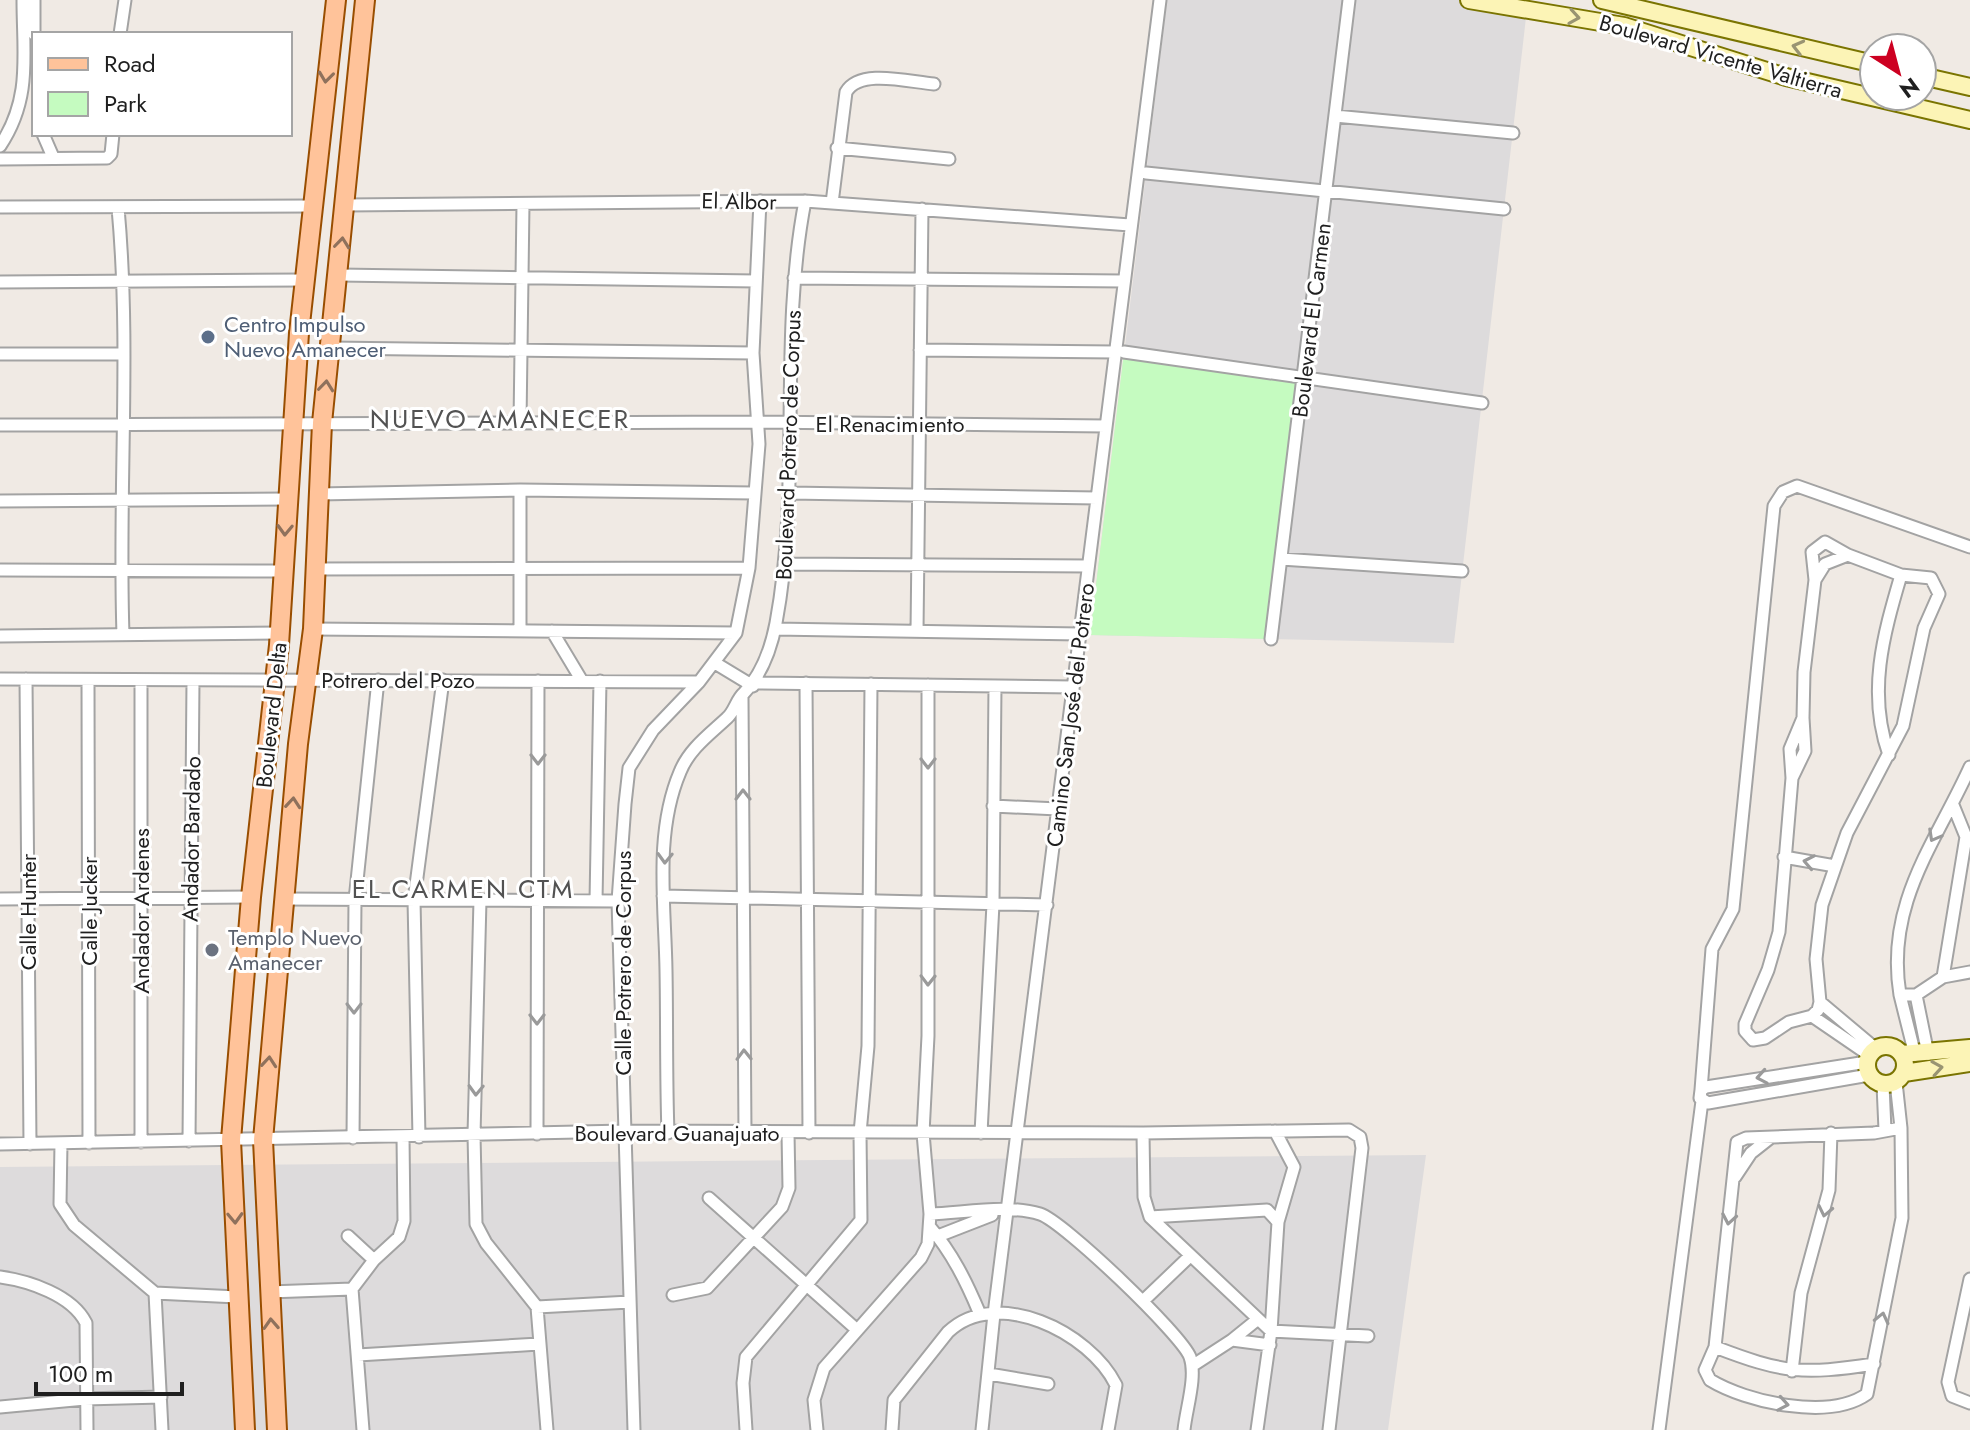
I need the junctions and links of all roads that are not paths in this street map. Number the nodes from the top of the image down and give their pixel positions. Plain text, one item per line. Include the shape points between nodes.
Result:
1 (23, 0) edge
2 (34, 0) edge
3 (125, 0) edge
4 (336, 0) edge
5 (365, 0) edge
6 (1160, 0) edge
7 (1349, 0) edge
8 (1469, 0) edge
9 (1602, 0) edge
10 (34, 32) edge
11 (120, 32) edge
12 (332, 33) junction
13 (361, 47) junction
14 (1858, 60) edge
15 (1938, 80) edge
16 (934, 84) dead end
17 (1970, 87) edge
18 (19, 113) junction
19 (32, 114) edge
20 (1335, 116) junction
21 (1970, 120) edge
22 (1513, 133) dead end
23 (320, 134) junction
24 (351, 134) junction
25 (44, 136) edge
26 (113, 136) edge
27 (0, 146) edge
28 (837, 148) junction
29 (53, 157) junction
30 (0, 159) edge
31 (949, 159) dead end
32 (1146, 173) dead end
33 (1326, 191) junction
34 (760, 201) junction
35 (805, 201) junction
36 (832, 203) junction
37 (523, 204) junction
38 (346, 205) junction
39 (311, 206) junction
40 (0, 207) edge
41 (118, 208) junction
42 (922, 209) junction
43 (1504, 209) dead end
44 (1130, 225) junction
45 (339, 275) junction
46 (522, 278) junction
47 (794, 278) junction
48 (921, 279) junction
49 (304, 280) junction
50 (756, 281) junction
51 (1123, 281) junction
52 (0, 282) edge
53 (124, 282) junction
54 (330, 348) junction
55 (920, 350) junction
56 (521, 351) junction
57 (1119, 352) junction
58 (753, 353) junction
59 (0, 354) edge
60 (123, 354) junction
61 (1305, 378) junction
62 (1482, 403) dead end
63 (760, 422) junction
64 (322, 423) junction
65 (520, 423) junction
66 (291, 424) junction
67 (788, 424) junction
68 (919, 424) junction
69 (0, 425) edge
70 (1106, 426) junction
71 (122, 427) junction
72 (520, 490) junction
73 (754, 493) junction
74 (790, 493) junction
75 (319, 494) junction
76 (919, 495) junction
77 (1097, 498) junction
78 (120, 499) junction
79 (286, 499) junction
80 (0, 501) edge
81 (1970, 547) edge
82 (1848, 555) junction
83 (1281, 559) junction
84 (787, 564) junction
85 (918, 565) junction
86 (1088, 566) junction
87 (749, 568) junction
88 (120, 569) junction
89 (317, 569) junction
90 (520, 569) junction
91 (0, 570) edge
92 (283, 571) junction
93 (1462, 571) dead end
94 (1901, 575) junction
95 (1815, 580) junction
96 (313, 629) junction
97 (775, 629) junction
98 (520, 631) junction
99 (552, 631) junction
100 (917, 631) junction
101 (280, 633) junction
102 (736, 633) junction
103 (123, 634) junction
104 (1080, 634) junction
105 (0, 636) edge
106 (1271, 639) dead end
107 (715, 663) junction
108 (0, 679) edge
109 (26, 679) junction
110 (307, 679) junction
111 (88, 680) junction
112 (378, 680) junction
113 (443, 680) junction
114 (141, 681) junction
115 (193, 681) junction
116 (538, 681) junction
117 (582, 681) junction
118 (600, 681) junction
119 (273, 682) junction
120 (699, 682) junction
121 (806, 683) junction
122 (871, 684) junction
123 (928, 685) junction
124 (995, 686) junction
125 (750, 687) junction
126 (1073, 687) junction
127 (1889, 755) junction
128 (1970, 767) edge
129 (1953, 805) junction
130 (993, 806) junction
131 (1058, 809) junction
132 (1784, 857) junction
133 (1835, 866) junction
134 (663, 896) junction
135 (251, 897) junction
136 (89, 898) junction
137 (140, 898) junction
138 (189, 898) junction
139 (743, 898) junction
140 (0, 899) edge
141 (27, 899) junction
142 (284, 899) junction
143 (807, 899) junction
144 (355, 900) junction
145 (414, 900) junction
146 (480, 900) junction
147 (538, 901) junction
148 (596, 901) junction
149 (618, 901) junction
150 (869, 901) junction
151 (929, 902) junction
152 (993, 904) junction
153 (1047, 905) junction
154 (1970, 972) edge
155 (1943, 977) junction
156 (1900, 995) junction
157 (1916, 995) junction
158 (1820, 1002) junction
159 (1812, 1016) junction
160 (1970, 1048) edge
161 (1915, 1054) junction
162 (1970, 1063) edge
163 (1881, 1069) junction
164 (1792, 1072) junction
165 (1792, 1089) junction
166 (1701, 1095) junction
167 (1901, 1128) junction
168 (1885, 1130) junction
169 (1275, 1131) junction
170 (630, 1132) junction
171 (668, 1133) junction
172 (745, 1133) junction
173 (788, 1133) junction
174 (809, 1133) junction
175 (860, 1133) junction
176 (923, 1133) junction
177 (981, 1133) junction
178 (1018, 1133) junction
179 (1143, 1133) junction
180 (1831, 1133) junction
181 (537, 1134) junction
182 (474, 1135) junction
183 (403, 1137) junction
184 (419, 1137) junction
185 (353, 1138) junction
186 (1771, 1138) junction
187 (231, 1140) junction
188 (263, 1140) junction
189 (189, 1141) junction
190 (141, 1142) junction
191 (61, 1143) junction
192 (89, 1143) junction
193 (0, 1144) edge
194 (30, 1144) junction
195 (1735, 1177) junction
196 (709, 1198) dead end
197 (1005, 1211) junction
198 (1150, 1217) junction
199 (1278, 1222) junction
200 (932, 1226) junction
201 (348, 1236) dead end
202 (751, 1237) junction
203 (1190, 1256) junction
204 (374, 1260) junction
205 (0, 1277) edge
206 (1970, 1279) edge
207 (804, 1286) junction
208 (352, 1289) junction
209 (269, 1292) junction
210 (155, 1293) junction
211 (673, 1295) dead end
212 (237, 1297) junction
213 (1968, 1300) edge
214 (1143, 1301) junction
215 (630, 1302) junction
216 (537, 1307) junction
217 (979, 1312) junction
218 (994, 1314) junction
219 (1258, 1319) junction
220 (856, 1329) junction
221 (1271, 1331) junction
222 (1342, 1335) junction
223 (1368, 1336) dead end
224 (1232, 1340) junction
225 (539, 1344) junction
226 (1270, 1345) junction
227 (1715, 1347) junction
228 (358, 1355) junction
229 (1874, 1364) junction
230 (1192, 1366) junction
231 (1792, 1371) junction
232 (989, 1374) junction
233 (1048, 1384) dead end
234 (161, 1397) junction
235 (85, 1399) junction
236 (1970, 1403) edge
237 (0, 1407) edge
238 (87, 1430) edge
239 (162, 1430) edge
240 (245, 1430) edge
241 (277, 1430) edge
242 (363, 1430) edge
243 (547, 1430) edge
244 (634, 1430) edge
245 (746, 1430) edge
246 (817, 1430) edge
247 (892, 1430) edge
248 (982, 1430) edge
249 (1108, 1430) edge
250 (1184, 1430) edge
251 (1257, 1430) edge
252 (1329, 1430) edge
253 (1659, 1430) edge

1 - 18 street
2 - 10 street
3 - 11 street
4 - 12 main road, Boulevard Delta
5 - 13 main road, Boulevard Delta
6 - 44 street, Camino San José del Potrero
7 - 20 street, Boulevard El Carmen
8 -> 21 main road, Boulevard Vicente Valtierra via 1624,26 1759,69
14 -> 9 main road, Boulevard Vicente Valtierra
12 - 13 main road via 343,55
12 -> 23 main road, Boulevard Delta
13 - 24 main road, Boulevard Delta
15 - 17 main road
16 - 28 street via 864,78 853,83 846,92
18 - 19 street
18 - 27 street
20 - 22 street
20 - 33 street, Boulevard El Carmen
23 - 24 main road via 335,120
23 - 39 main road, Boulevard Delta
24 - 38 main road, Boulevard Delta
25 - 29 street
26 - 29 street via 107,158
28 - 31 street
28 - 36 street
29 - 30 street
32 - 33 street
33 - 43 street
33 - 61 street, Boulevard El Carmen
34 - 35 street, El Albor
34 - 37 street, El Albor
34 - 50 street, Calle Potrero de Corpus
35 - 36 street, El Albor
35 - 47 street, Boulevard Potrero de Corpus
36 - 42 street, El Albor
37 - 38 street, El Albor
37 - 46 street
45 -> 38 main road, Boulevard Delta
39 - 41 street
39 - 49 main road, Boulevard Delta
40 - 41 street
41 - 53 street
42 - 44 street, El Albor
42 - 48 street
44 - 51 street, Camino San José del Potrero
45 - 46 street
45 - 54 main road, Boulevard Delta
46 - 50 street
46 - 56 street
47 - 48 street
47 - 67 street, Boulevard Potrero de Corpus
48 - 51 street
48 - 55 street
49 - 53 street
49 - 66 main road, Boulevard Delta
50 - 58 street, Calle Potrero de Corpus
51 - 57 street, Camino San José del Potrero
52 - 53 street
53 - 60 street
54 - 56 street
64 -> 54 main road, Boulevard Delta
55 - 57 street
55 - 68 street
56 - 58 street
56 - 65 street
57 - 61 street
57 - 70 street, Camino San José del Potrero
58 - 63 street, Calle Potrero de Corpus
59 - 60 street
60 - 71 street
61 - 62 street
61 - 83 street, Boulevard El Carmen
63 - 65 street, El Renacimiento
63 - 67 street, El Renacimiento
63 - 73 street, Calle Potrero de Corpus
64 - 65 street, El Renacimiento
64 - 66 street, El Renacimiento
64 - 75 main road, Boulevard Delta
66 - 71 street, El Renacimiento
66 - 79 main road, Boulevard Delta
67 - 68 street, El Renacimiento
67 - 74 street, Boulevard Potrero de Corpus
68 - 70 street, El Renacimiento
68 - 76 street
69 - 71 street, El Renacimiento
70 - 77 street, Camino San José del Potrero
71 - 78 street
72 - 73 street
72 - 75 street
72 - 90 street
73 - 87 street, Calle Potrero de Corpus
74 - 76 street
74 - 84 street, Boulevard Potrero de Corpus
75 - 89 main road, Boulevard Delta
76 - 77 street
76 - 85 street
77 - 86 street, Camino San José del Potrero
78 - 79 street
78 - 80 street
78 - 88 street
79 -> 92 main road, Boulevard Delta
81 - 166 street via 1797,486 1783,492 1774,506 1733,909 1713,943
82 - 94 street
82 - 95 street via 1825,564
82 - 95 street via 1830,543 1818,544 1811,559
83 - 93 street
83 - 106 street, Boulevard El Carmen
84 - 85 street
84 - 97 street, Boulevard Potrero de Corpus
85 - 86 street
85 - 100 street
86 - 104 street, Camino San José del Potrero
87 - 90 street
87 - 102 street, Calle Potrero de Corpus
88 - 91 street
88 - 92 street
88 - 103 street
89 - 90 street
89 - 96 main road, Boulevard Delta
90 - 98 street
92 - 101 main road, Boulevard Delta
94 - 127 street via 1889,615 1876,708
94 - 127 street via 1931,578 1939,594 1924,628 1910,703
95 - 132 street via 1803,718 1791,740
96 - 98 street
96 - 110 main road, Boulevard Delta
97 - 100 street
97 - 125 street, Boulevard Potrero de Corpus
98 - 99 street
99 - 102 street
99 - 117 street
100 - 104 street
101 - 103 street
101 - 119 main road, Boulevard Delta
102 - 107 street, Calle Potrero de Corpus
103 - 105 street
104 - 126 street, Camino San José del Potrero
107 - 120 street, Calle Potrero de Corpus
107 - 125 street
108 - 109 street, Potrero del Pozo
109 - 111 street, Potrero del Pozo
109 - 141 street, Calle Hunter
110 - 112 street, Potrero del Pozo
110 - 119 street, Potrero del Pozo
142 -> 110 main road, Boulevard Delta
111 - 114 street, Potrero del Pozo
111 - 136 street, Calle Jucker
112 - 113 street, Potrero del Pozo
112 - 144 street
113 - 116 street, Potrero del Pozo
113 - 145 street
114 - 115 street, Potrero del Pozo
114 - 137 street, Andador Ardenes
115 - 119 street, Potrero del Pozo
115 - 138 street, Andador Bardado
116 - 117 street, Potrero del Pozo
116 -> 147 street
117 - 118 street, Potrero del Pozo
118 - 120 street, Potrero del Pozo
118 - 148 street
119 - 135 main road, Boulevard Delta
120 - 149 street, Calle Potrero de Corpus via 653,730 629,768
121 - 122 street
121 - 125 street
121 - 143 street
122 - 123 street
122 - 150 street
123 - 124 street
123 -> 151 street
124 - 126 street
124 - 130 street
125 -> 134 street, Boulevard Potrero de Corpus via 681,768 667,813
139 -> 125 street
126 - 131 street, Camino San José del Potrero
127 - 133 street
128 - 129 street
129 - 155 street via 1966,837
129 -> 156 street via 1923,856 1906,901
130 - 131 street
130 - 152 street
131 - 153 street, Camino San José del Potrero
133 -> 132 street
132 - 159 street via 1779,932 1745,1031 1759,1040 1789,1022
133 - 158 street via 1818,933
134 - 139 street
134 - 171 street, Boulevard Potrero de Corpus
135 - 138 street
135 - 187 main road, Boulevard Delta
136 - 137 street
136 - 141 street
136 - 192 street, Calle Jucker
137 - 138 street
137 - 190 street, Andador Ardenes
138 - 189 street, Andador Bardado
139 - 143 street
172 -> 139 street
140 - 141 street
141 - 194 street, Calle Hunter
142 - 144 street
188 -> 142 main road, Boulevard Delta
143 - 150 street
143 - 174 street
144 - 145 street
144 -> 185 street
145 - 146 street
145 - 184 street
146 - 147 street
146 -> 182 street
147 - 148 street
147 -> 181 street
148 - 149 street
149 - 170 street, Calle Potrero de Corpus
150 - 151 street
150 - 175 street via 868,1046
151 - 152 street
151 -> 176 street
152 - 153 street
152 - 177 street
153 - 178 street, Camino San José del Potrero
154 - 155 street
155 - 157 street
156 - 157 street
156 - 161 street
157 - 161 street
158 - 159 street
158 - 163 street
159 - 163 street
160 - 161 main road
161 - 163 main road
161 - 163 main road via 1890,1046
163 -> 162 main road
163 - 164 street
163 - 165 street
163 - 167 street
163 - 168 street
164 - 165 street
164 -> 166 street
165 - 166 street
166 - 253 street
167 - 168 street
229 -> 167 street via 1902,1218
168 - 180 street
169 - 179 street, Boulevard Guanajuato
169 - 199 street via 1294,1167
169 - 222 street, Boulevard Guanajuato via 1354,1131 1360,1137
170 - 171 street, Boulevard Guanajuato
170 - 181 street, Boulevard Guanajuato
170 - 215 street, Calle Potrero de Corpus
171 - 172 street, Boulevard Guanajuato
172 - 173 street, Boulevard Guanajuato
173 - 174 street, Boulevard Guanajuato
173 - 202 street via 787,1198
174 - 175 street, Boulevard Guanajuato
175 - 176 street, Boulevard Guanajuato
175 - 207 street via 861,1220
176 - 177 street, Boulevard Guanajuato
176 - 200 street
177 - 178 street, Boulevard Guanajuato
178 - 179 street, Boulevard Guanajuato
178 - 197 street, Camino San José del Potrero
179 - 198 street via 1144,1197
180 - 186 street
180 -> 231 street via 1829,1190 1801,1293
181 - 182 street, Boulevard Guanajuato
182 - 184 street, Boulevard Guanajuato
182 - 216 street via 479,1233
183 - 184 street, Boulevard Guanajuato
183 - 185 street, Boulevard Guanajuato
183 - 204 street via 404,1221 399,1237
185 - 188 street, Boulevard Guanajuato
186 - 195 street via 1751,1153
186 - 195 street via 1737,1142
187 - 188 street, Boulevard Guanajuato
187 - 189 street, Boulevard Guanajuato
187 -> 212 main road, Boulevard Delta
188 - 209 main road, Boulevard Delta
189 - 190 street, Boulevard Guanajuato
190 - 192 street, Boulevard Guanajuato
191 - 192 street, Boulevard Guanajuato
191 - 194 street, Boulevard Guanajuato
191 - 210 street via 60,1204 74,1225
193 - 194 street, Boulevard Guanajuato
195 -> 227 street
196 - 202 street
197 - 200 street
197 - 200 street
197 - 214 street via 1047,1217
197 - 218 street, Camino San José del Potrero
198 - 199 street via 1267,1210
198 - 203 street
199 - 221 street
200 - 217 street
200 - 220 street via 921,1258
201 - 204 street
202 - 207 street
202 - 211 street via 707,1288
203 - 214 street
203 - 219 street
204 - 208 street
205 - 235 street via 41,1287 81,1313 86,1323
206 - 213 street
207 - 220 street
207 - 245 street via 746,1357
208 - 209 street
208 - 228 street
241 -> 209 main road, Boulevard Delta
210 - 212 street
210 - 234 street
212 - 240 main road, Boulevard Delta
213 - 236 street via 1948,1382 1952,1396
214 - 230 street via 1185,1347
215 - 216 street
215 - 244 street, Calle Potrero de Corpus
216 - 225 street
217 - 218 street
217 - 247 street via 948,1332 894,1400
218 - 232 street, Camino San José del Potrero
218 - 249 street via 1049,1322 1108,1372 1117,1392
219 - 221 street
219 - 224 street
220 - 246 street via 824,1368 814,1400
221 - 222 street
221 - 226 street
222 - 223 street
222 - 252 street
224 - 226 street
224 - 230 street
225 - 228 street
225 - 243 street
226 - 251 street
227 -> 229 street via 1705,1370 1710,1380 1739,1394 1791,1406 1858,1400 1870,1389
227 - 231 street
228 - 242 street
229 - 231 street
230 - 250 street
232 - 233 street
232 - 248 street, Camino San José del Potrero
234 - 235 street
234 - 239 street
235 - 237 street
235 - 238 street

